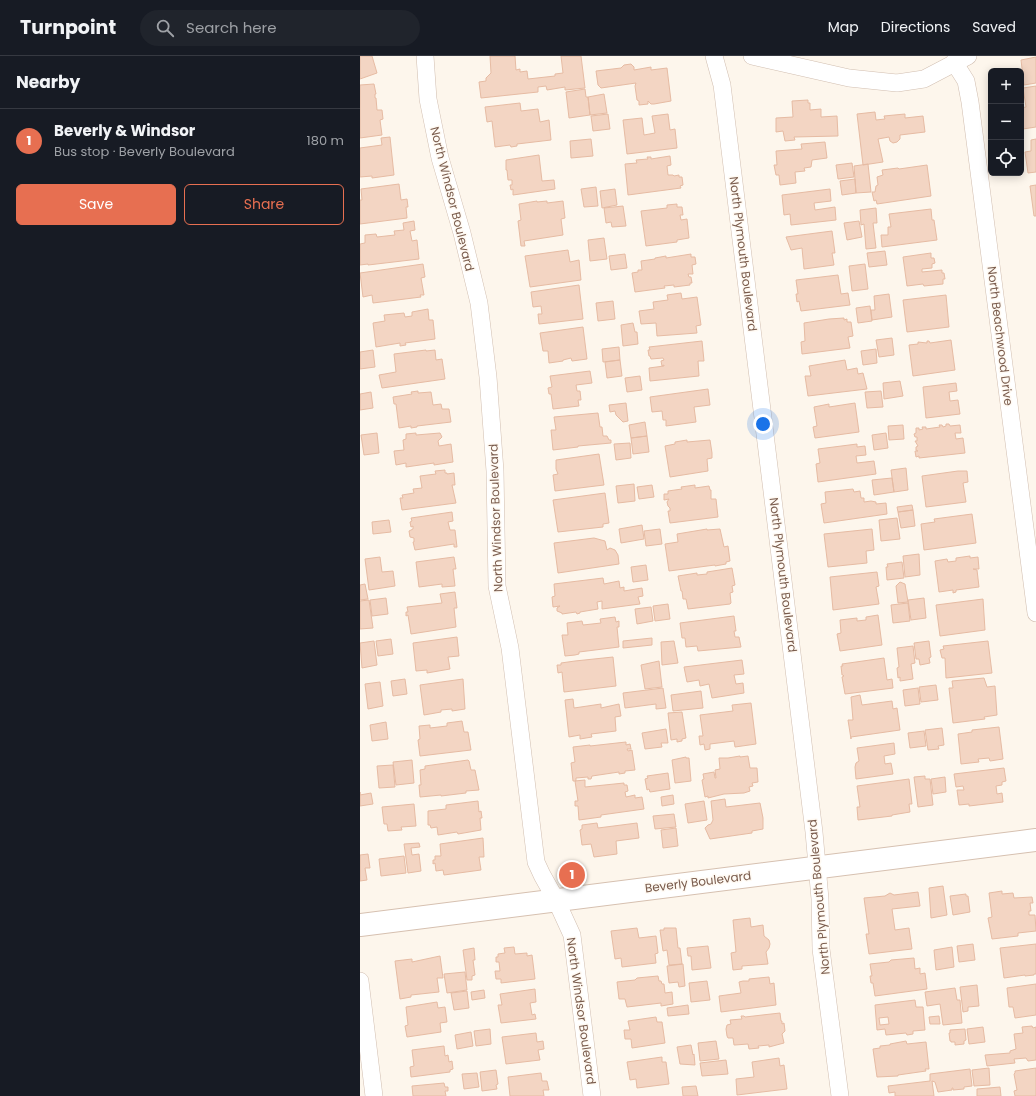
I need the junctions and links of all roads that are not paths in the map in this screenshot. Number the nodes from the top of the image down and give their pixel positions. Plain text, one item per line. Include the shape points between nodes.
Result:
1 (424, 56) edge
2 (714, 56) edge
3 (752, 56) edge
4 (961, 59) edge
5 (1036, 613) edge
6 (1036, 840) edge
7 (817, 867) junction
8 (556, 900) junction
9 (360, 925) edge
10 (360, 981) edge
11 (374, 1096) edge
12 (592, 1096) edge
13 (840, 1096) edge

1 - 8 street, North Windsor Boulevard via 428,99 440,158 479,304 495,471 496,586 510,648 536,862
2 - 7 street, North Plymouth Boulevard via 722,85
3 - 4 street via 849,78 897,83 924,79
4 - 5 street, North Beachwood Drive via 970,102
6 - 7 main road, Beverly Boulevard
7 - 8 main road, Beverly Boulevard
7 - 13 street, North Plymouth Boulevard via 822,949
8 - 9 main road, Beverly Boulevard
8 - 12 street, North Windsor Boulevard via 572,935
10 - 11 street

